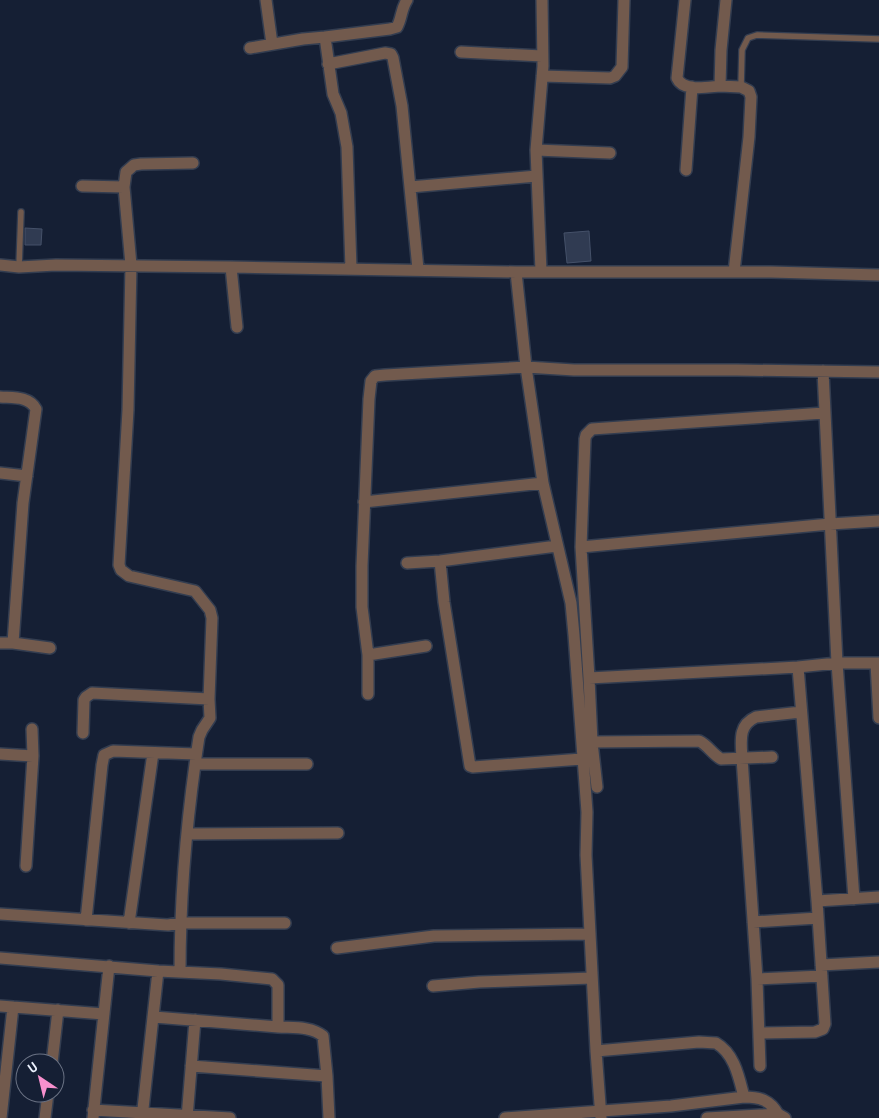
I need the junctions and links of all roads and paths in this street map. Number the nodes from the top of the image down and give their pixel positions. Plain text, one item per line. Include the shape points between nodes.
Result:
1 (266, 0) edge
2 (407, 0) edge
3 (542, 0) edge
4 (624, 0) edge
5 (685, 0) edge
6 (726, 0) edge
7 (325, 37) junction
8 (879, 39) edge
9 (272, 44) junction
10 (250, 48) dead end
11 (461, 52) dead end
12 (542, 56) junction
13 (328, 64) junction
14 (542, 76) junction
15 (720, 86) junction
16 (692, 87) junction
17 (741, 87) junction
18 (536, 150) junction
19 (610, 153) dead end
20 (193, 164) dead end
21 (686, 170) dead end
22 (537, 176) junction
23 (82, 186) dead end
24 (124, 187) junction
25 (410, 187) junction
26 (21, 212) dead end
27 (0, 265) edge
28 (19, 266) junction
29 (131, 266) junction
30 (231, 267) junction
31 (351, 269) junction
32 (418, 270) junction
33 (541, 271) junction
34 (516, 272) junction
35 (734, 272) junction
36 (879, 275) edge
37 (236, 327) dead end
38 (526, 367) junction
39 (822, 371) junction
40 (879, 372) edge
41 (0, 397) edge
42 (824, 413) junction
43 (0, 473) edge
44 (27, 476) junction
45 (543, 483) junction
46 (364, 502) junction
47 (879, 521) edge
48 (830, 524) junction
49 (557, 546) junction
50 (581, 546) junction
51 (440, 562) junction
52 (407, 563) dead end
53 (0, 643) edge
54 (14, 644) junction
55 (426, 646) dead end
56 (50, 648) dead end
57 (368, 655) junction
58 (837, 663) junction
59 (877, 663) edge
60 (798, 667) junction
61 (589, 678) junction
62 (368, 694) dead end
63 (209, 699) junction
64 (801, 712) junction
65 (879, 718) edge
66 (32, 729) dead end
67 (83, 733) dead end
68 (592, 742) junction
69 (153, 753) junction
70 (0, 754) edge
71 (33, 756) junction
72 (772, 757) dead end
73 (742, 758) junction
74 (196, 759) junction
75 (582, 759) junction
76 (307, 764) dead end
77 (597, 787) dead end
78 (338, 833) dead end
79 (187, 834) junction
80 (26, 866) dead end
81 (879, 897) edge
82 (854, 899) junction
83 (817, 901) junction
84 (0, 914) edge
85 (818, 918) junction
86 (86, 920) junction
87 (285, 922) dead end
88 (753, 922) junction
89 (129, 923) junction
90 (180, 923) junction
91 (590, 934) junction
92 (337, 948) dead end
93 (0, 958) edge
94 (879, 962) edge
95 (109, 966) junction
96 (821, 970) junction
97 (158, 972) junction
98 (180, 972) junction
99 (592, 978) junction
100 (757, 980) junction
101 (433, 986) dead end
102 (0, 1006) edge
103 (13, 1007) junction
104 (58, 1010) junction
105 (104, 1014) junction
106 (154, 1017) junction
107 (195, 1020) junction
108 (278, 1027) junction
109 (759, 1034) junction
110 (596, 1050) junction
111 (53, 1053) edge
112 (192, 1066) junction
113 (760, 1066) dead end
114 (327, 1076) junction
115 (744, 1097) junction
116 (47, 1103) edge
117 (93, 1114) edge
118 (601, 1114) edge
119 (142, 1115) edge
120 (581, 1115) edge
121 (782, 1116) edge
122 (187, 1117) edge
123 (533, 1117) edge
124 (1, 1118) edge
125 (45, 1118) edge
126 (230, 1118) edge
127 (329, 1118) edge
128 (508, 1118) edge
129 (707, 1118) edge

1 - 9 street
2 - 7 street via 397,27
3 - 12 street
4 - 14 street via 622,67 615,76
5 - 16 street via 677,78 679,83
6 - 15 street
7 - 9 street
7 - 13 street
8 - 17 lane via 748,38 742,50
9 - 10 street
11 - 12 street
12 - 14 street
13 - 25 street via 391,54 402,106
13 - 31 street via 347,147
14 - 18 street
15 - 16 street
15 - 17 street
16 - 21 street
17 - 35 street via 750,91 752,97
18 - 19 street
18 - 22 street
20 - 24 street via 134,165 126,172
22 - 25 street
22 - 33 street
23 - 24 street
24 - 29 street
25 - 32 street
26 - 28 lane
27 - 28 street
28 - 29 street
29 - 30 street
29 - 63 street via 128,410 119,565 128,576 195,591 210,610
30 - 31 street
30 - 37 street
31 - 32 street
32 - 34 street
33 - 34 street
33 - 35 street
34 - 38 street
35 - 36 street
38 - 39 street
38 - 45 street
38 - 46 street via 375,376 369,390
39 - 40 street
39 - 42 street
41 - 44 street via 28,401 36,409
42 - 48 street
42 - 50 street via 592,429 585,439
43 - 44 street
44 - 54 street
45 - 46 street
45 - 49 street
46 - 57 street via 362,606
47 - 48 street
48 - 50 street
48 - 58 street
49 - 51 street
49 - 75 street via 571,603
50 - 61 street
51 - 52 street
51 - 75 street via 470,766
53 - 54 street
54 - 56 street
55 - 57 street
57 - 62 street
58 - 59 street
58 - 60 street
58 - 82 street
59 - 65 street
60 - 61 street
60 - 64 street
61 - 68 street
63 - 67 street via 92,693 84,700
63 - 74 street via 210,718 200,732
64 - 73 street via 749,720 741,733
64 - 83 street
66 - 71 street
68 - 73 street via 699,740 721,759
68 - 77 street
69 - 74 street
69 - 86 street via 113,750 104,755
69 - 89 street
70 - 71 street
71 - 80 street
72 - 73 street
73 - 88 street
74 - 76 street
74 - 79 street
75 - 91 street via 587,812
78 - 79 street
79 - 90 street
81 - 82 street
82 - 83 street
83 - 85 street
84 - 86 street
85 - 88 street
85 - 96 street
86 - 89 street
87 - 90 street
88 - 100 street
89 - 90 street
90 - 98 street
91 - 92 street via 434,936
91 - 99 street
93 - 95 street
94 - 96 street
95 - 97 street
95 - 105 street
96 - 100 street
96 - 109 street via 823,1029
97 - 98 street
97 - 106 street
98 - 108 street via 274,980 278,986
99 - 101 street
99 - 110 street
100 - 109 street
102 - 103 street
103 - 104 street
103 - 124 street
104 - 105 street
104 - 111 street
105 - 117 street
106 - 107 street
106 - 119 street
107 - 108 street
107 - 112 street
108 - 114 street via 310,1030 323,1036
109 - 113 street
110 - 115 street via 716,1043 730,1056
110 - 118 street
112 - 114 street
112 - 122 street
114 - 127 street
115 - 118 street
115 - 121 street via 766,1100
116 - 125 street
117 - 119 street
118 - 120 street
119 - 122 street
120 - 123 street
121 - 129 street
122 - 126 street
123 - 128 street

